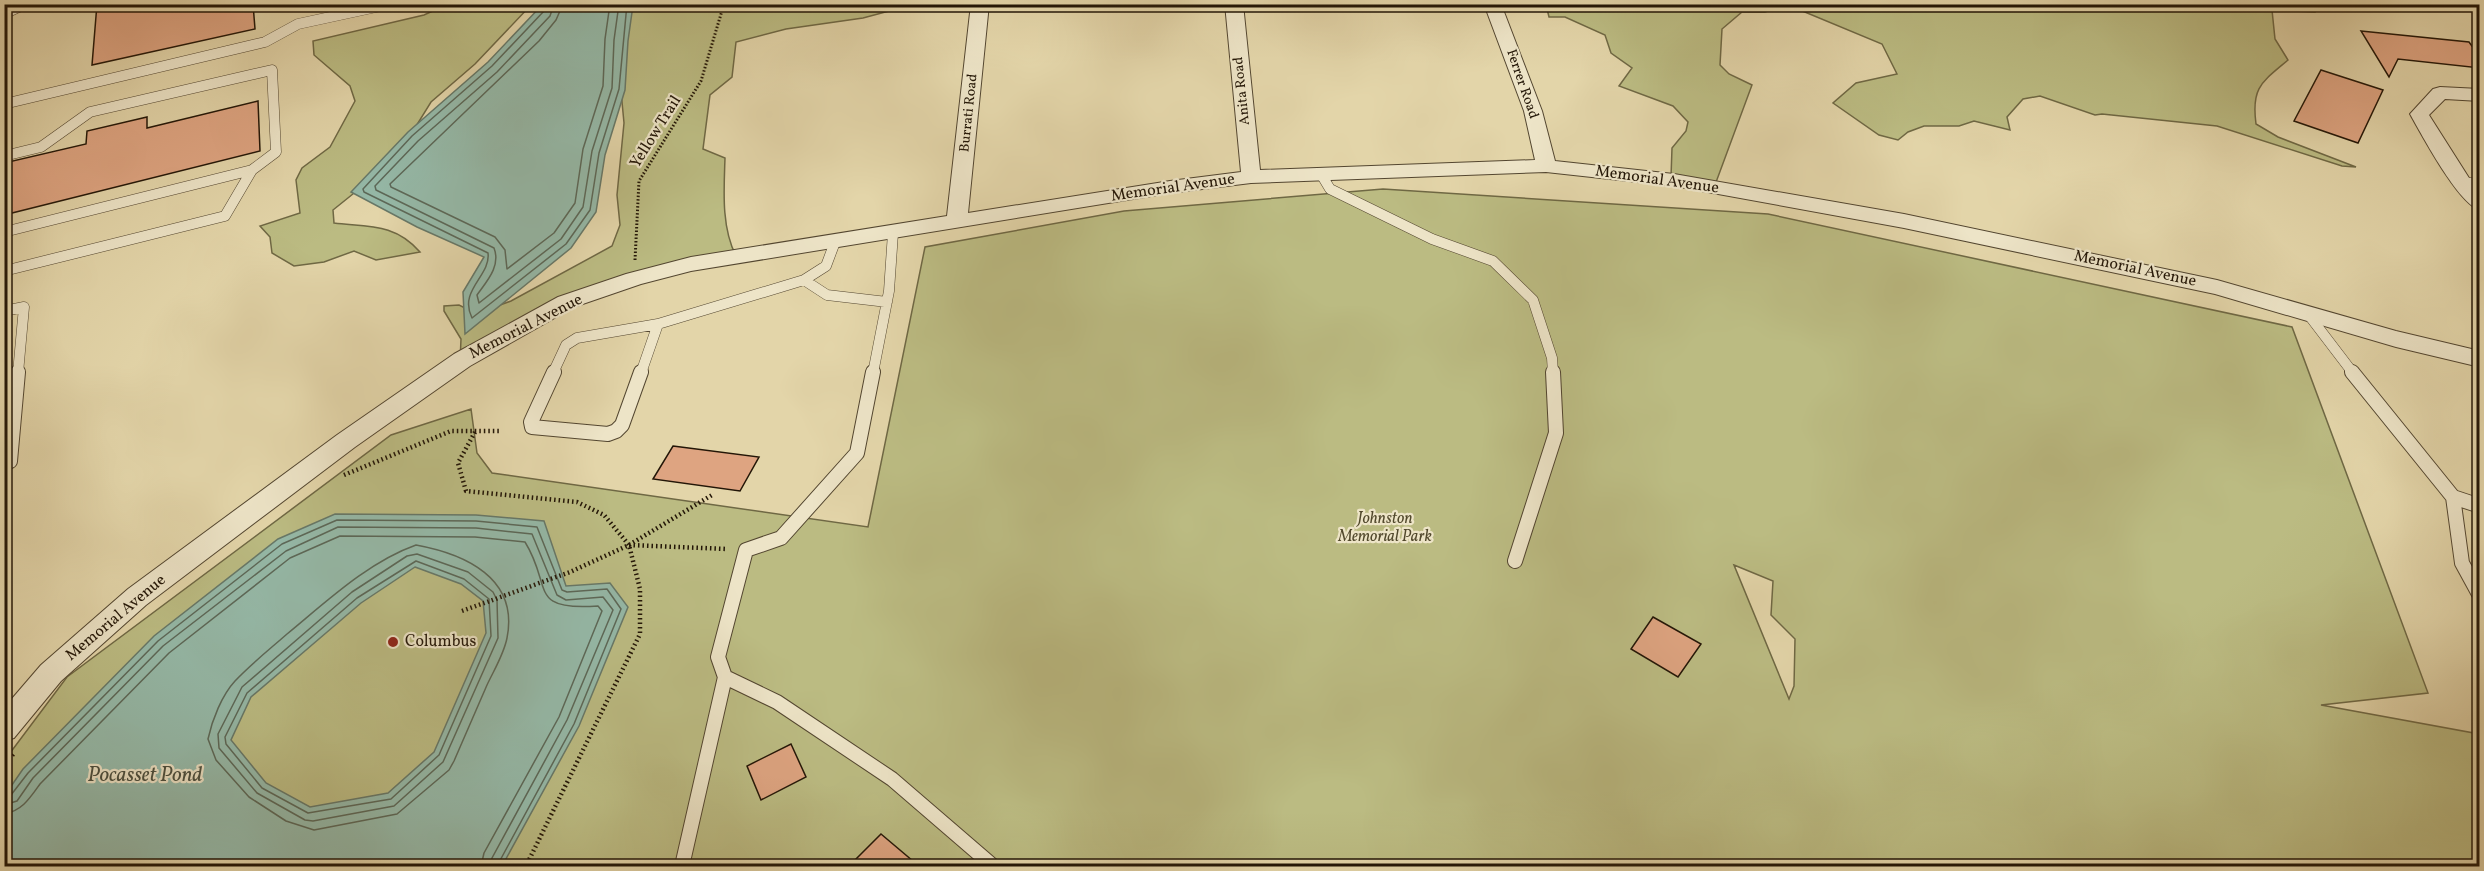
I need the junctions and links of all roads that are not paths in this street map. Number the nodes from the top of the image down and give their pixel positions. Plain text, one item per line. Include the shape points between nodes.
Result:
1 (25, 4) edge
2 (390, 4) edge
3 (980, 4) edge
4 (1233, 4) edge
5 (1492, 4) edge
6 (4, 14) edge
7 (2480, 95) edge
8 (4, 104) edge
9 (4, 156) edge
10 (1546, 166) junction
11 (252, 170) junction
12 (1321, 174) junction
13 (1251, 177) junction
14 (2470, 183) edge
15 (2480, 204) edge
16 (957, 222) junction
17 (4, 232) edge
18 (893, 233) junction
19 (835, 242) junction
20 (4, 270) edge
21 (804, 280) junction
22 (887, 302) junction
23 (4, 312) edge
24 (2308, 314) junction
25 (658, 324) junction
26 (2480, 359) edge
27 (4, 464) edge
28 (2453, 497) junction
29 (2480, 506) edge
30 (1515, 561) dead end
31 (2480, 597) edge
32 (725, 677) junction
33 (4, 729) edge
34 (682, 867) edge
35 (993, 867) edge

1 - 6 lane
2 - 8 lane via 298,24 265,42
3 - 16 street, Burrati Road
4 - 13 street, Anita Road
5 - 10 street, Ferrer Road via 1533,111
7 - 14 street via 2440,93 2419,114
9 - 11 lane via 41,147 90,112 272,70 276,152
10 - 12 street, Memorial Avenue
10 - 24 street, Memorial Avenue via 1674,180 1904,221 2217,287
11 - 17 lane
11 - 20 lane via 225,216
12 - 13 street, Memorial Avenue
12 - 30 lane via 1330,189 1432,239 1492,261 1533,300 1552,358 1556,433
13 - 16 street, Memorial Avenue
14 - 15 street
16 - 18 street, Memorial Avenue
18 - 19 street, Memorial Avenue
18 - 22 lane
19 - 21 lane via 830,263 822,272
19 - 33 street, Memorial Avenue via 691,264 634,279 566,302 497,339 346,441 137,597 51,673
21 - 22 lane via 827,295
21 - 25 lane
22 - 32 lane via 856,453 781,538 746,550 718,657
23 - 27 lane via 24,307 10,461
24 - 26 street, Memorial Avenue
24 - 28 lane
25 - 25 lane via 577,338 566,345 532,427 608,434 616,431 622,425
28 - 29 lane
28 - 31 lane via 2462,563
32 - 34 lane
32 - 35 lane via 777,702 892,779

